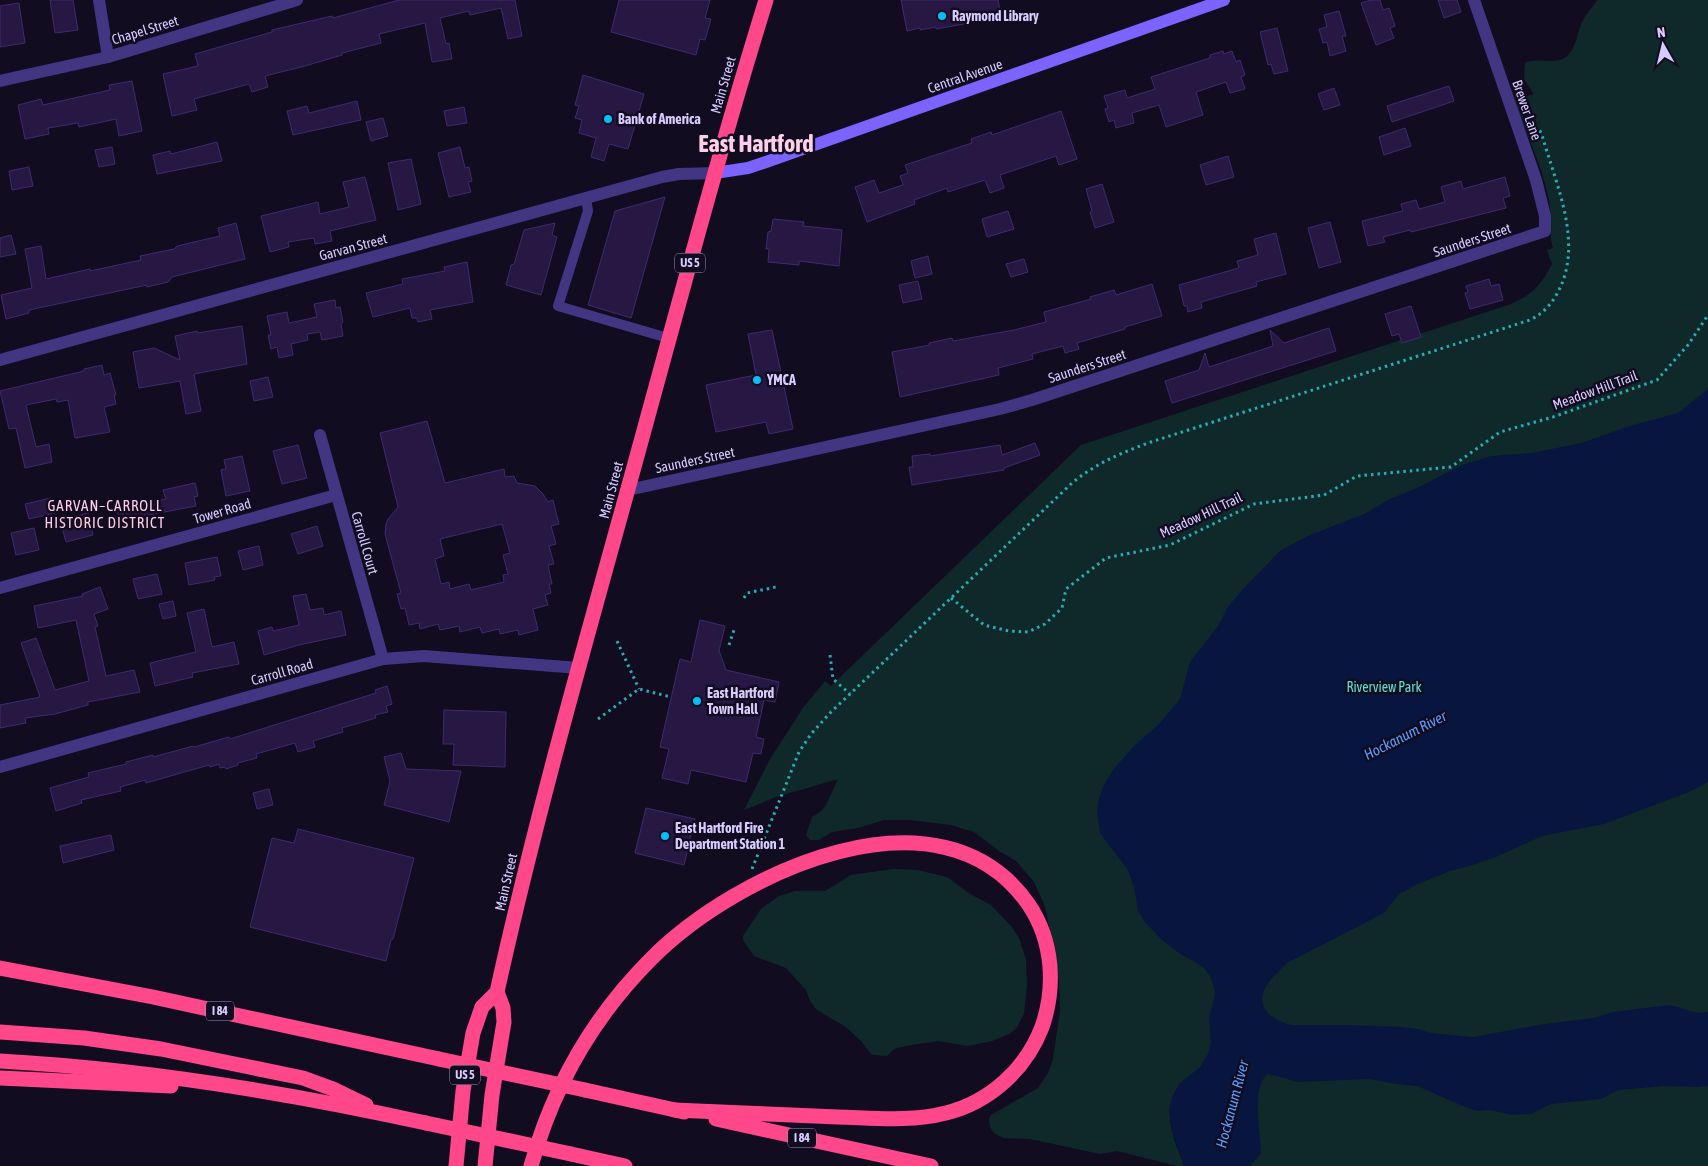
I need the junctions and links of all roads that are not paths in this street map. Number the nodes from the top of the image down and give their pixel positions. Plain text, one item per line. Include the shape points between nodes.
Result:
1 (100, 0) edge
2 (297, 0) edge
3 (766, 0) edge
4 (1224, 0) edge
5 (1474, 0) edge
6 (108, 57) junction
7 (0, 81) edge
8 (715, 173) junction
9 (586, 198) junction
10 (1545, 231) joint
11 (668, 338) junction
12 (0, 360) edge
13 (320, 434) dead end
14 (628, 490) junction
15 (336, 495) junction
16 (0, 588) edge
17 (383, 659) junction
18 (579, 668) junction
19 (0, 767) edge
20 (0, 968) edge
21 (497, 992) junction
22 (0, 1032) edge
23 (0, 1061) edge
24 (0, 1078) edge
25 (265, 1090) junction
26 (674, 1110) junction
27 (380, 1113) junction
28 (456, 1166) edge
29 (485, 1166) edge
30 (531, 1166) edge
31 (625, 1166) edge
32 (931, 1166) edge

1 - 6 street
2 - 6 street, Chapel Street
3 - 8 highway, Main Street / US 5
4 - 8 street, Central Avenue via 766,162
5 - 10 street, Brewer Lane via 1541,199
6 - 7 street, Chapel Street
8 - 9 street, Garvan Street via 662,177
8 - 11 highway, Main Street / US 5
9 - 11 lane via 588,211 558,306
9 - 12 street, Garvan Street
10 - 14 street, Saunders Street via 1016,404
11 - 14 highway, Main Street / US 5
13 - 15 street, Carroll Court
14 - 18 highway, Main Street / US 5
15 - 16 street, Tower Road
15 - 17 street, Carroll Court
17 - 18 street, Carroll Road via 424,656
17 - 19 street, Carroll Road
18 - 21 highway, Main Street / US 5 via 539,812
20 - 26 highway, I 84, bridge via 153,997
21 - 28 highway, Main Street / US 5 via 482,1007 473,1033 463,1091
21 - 29 highway, Main Street / US 5 via 504,1017
22 - 27 highway via 122,1042 303,1078 338,1091
23 - 25 highway via 118,1071
24 - 25 highway
25 - 27 highway
26 - 30 highway via 909,1118 949,1113 978,1101 1019,1068 1045,1019 1050,993 1050,965 1045,940 1034,913 1017,889 995,869 966,853 932,844 891,843 858,847 820,858 761,882 681,932 650,959 614,1001 561,1083
26 - 32 highway, I 84
27 - 31 highway, bridge

